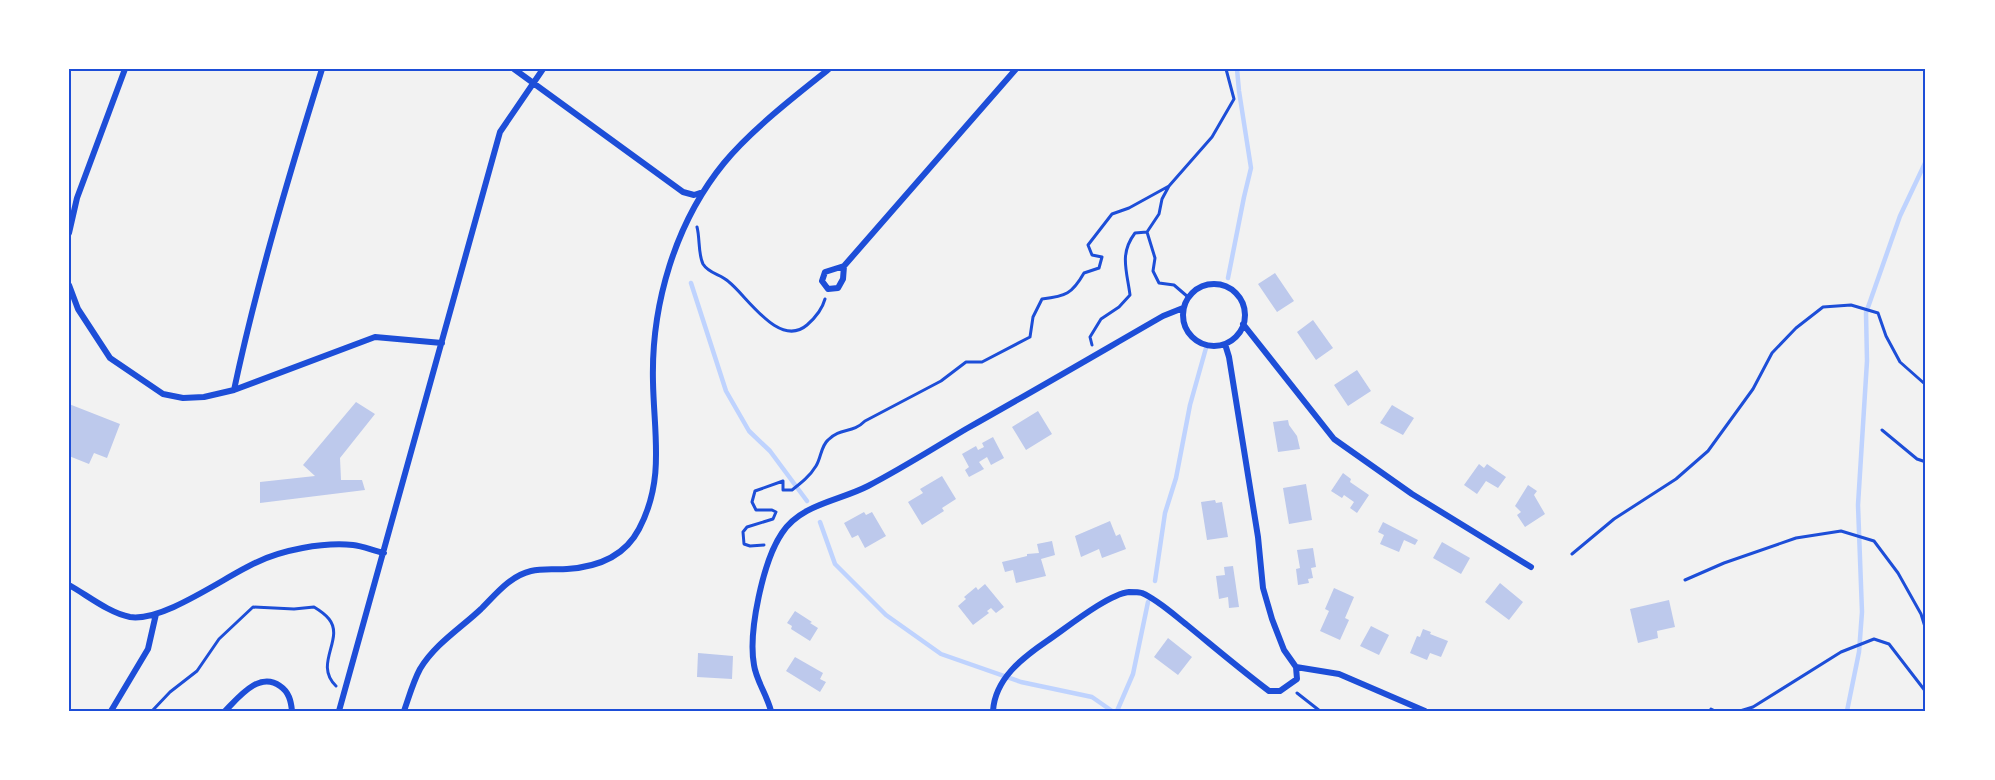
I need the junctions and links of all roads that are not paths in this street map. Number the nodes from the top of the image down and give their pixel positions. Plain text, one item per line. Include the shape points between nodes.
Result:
1 (125, 69) edge
2 (322, 69) edge
3 (514, 69) edge
4 (543, 69) edge
5 (829, 69) edge
6 (1016, 69) edge
7 (533, 84) junction
8 (703, 192) junction
9 (69, 233) edge
10 (844, 266) junction
11 (69, 285) edge
12 (1183, 308) junction
13 (1243, 324) junction
14 (442, 343) junction
15 (1225, 344) junction
16 (234, 390) junction
17 (384, 553) junction
18 (1532, 567) dead end
19 (69, 585) edge
20 (156, 614) junction
21 (1296, 667) junction
22 (111, 711) edge
23 (225, 711) edge
24 (292, 711) edge
25 (339, 711) edge
26 (404, 711) edge
27 (771, 711) edge
28 (993, 711) edge
29 (1425, 711) edge

1 - 9 street via 77,198
2 - 16 street via 275,223
3 - 7 street
4 - 7 street
5 - 8 street via 726,160
6 - 10 street
7 - 8 street via 683,192
7 - 14 street via 500,132
8 - 26 street via 669,267 657,321 652,371 656,477 639,529 614,557 570,569 531,571 507,584 431,653
10 - 10 street via 825,272 822,281 828,289 842,284
11 - 16 street via 78,309 110,358 163,394 204,397
12 - 13 street via 1198,289 1221,285 1240,299
12 - 15 street via 1183,321 1196,341 1205,345
12 - 27 street via 866,487 806,511 793,521 782,533 768,562 752,641 754,666
13 - 15 street via 1239,333
13 - 18 street via 1334,439 1412,494
14 - 16 street via 375,337
14 - 17 street
15 - 21 street via 1263,588 1284,650
17 - 20 street via 353,545 305,547 257,562
17 - 25 street
19 - 20 street via 113,611 140,617
20 - 22 street via 148,648
21 - 28 street via 1297,679 1280,691 1269,691 1141,592 1127,592 1087,614 1009,671
21 - 29 street via 1339,674
23 - 24 street via 244,691 258,682 271,681 287,693

